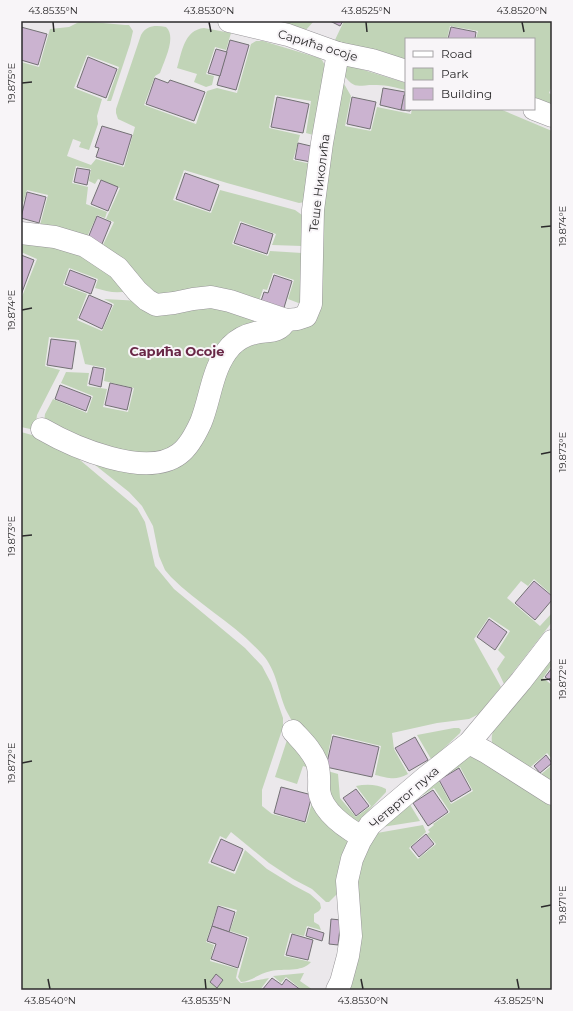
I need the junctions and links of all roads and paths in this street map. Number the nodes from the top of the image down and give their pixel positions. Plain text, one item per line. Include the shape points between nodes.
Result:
1 (229, 21) edge
2 (338, 53) junction
3 (405, 71) edge
4 (535, 109) edge
5 (552, 116) edge
6 (21, 233) edge
7 (286, 320) junction
8 (42, 428) dead end
9 (552, 641) edge
10 (293, 731) dead end
11 (469, 743) junction
12 (552, 794) edge
13 (362, 837) junction
14 (337, 990) edge

1 - 2 street, Сарића осоје via 288,35
2 - 3 street, Сарића осоје
2 - 7 street, Теше Николића via 313,210 311,304 306,316
4 - 5 street
6 - 7 street, Теше Николића via 55,237 85,246 118,268 137,291 156,305 211,297
7 - 8 street, Теше Николића via 275,330 254,333 231,346 214,377 206,408 196,432 185,448 172,458 157,463 119,460 98,454
9 - 11 street, Четвртог пука
10 - 13 street via 317,763 319,792 327,808 331,814
11 - 12 street
11 - 13 street, Четвртог пука via 380,816
13 - 14 street, Четвртог пука via 352,859 347,881 351,936 348,956

